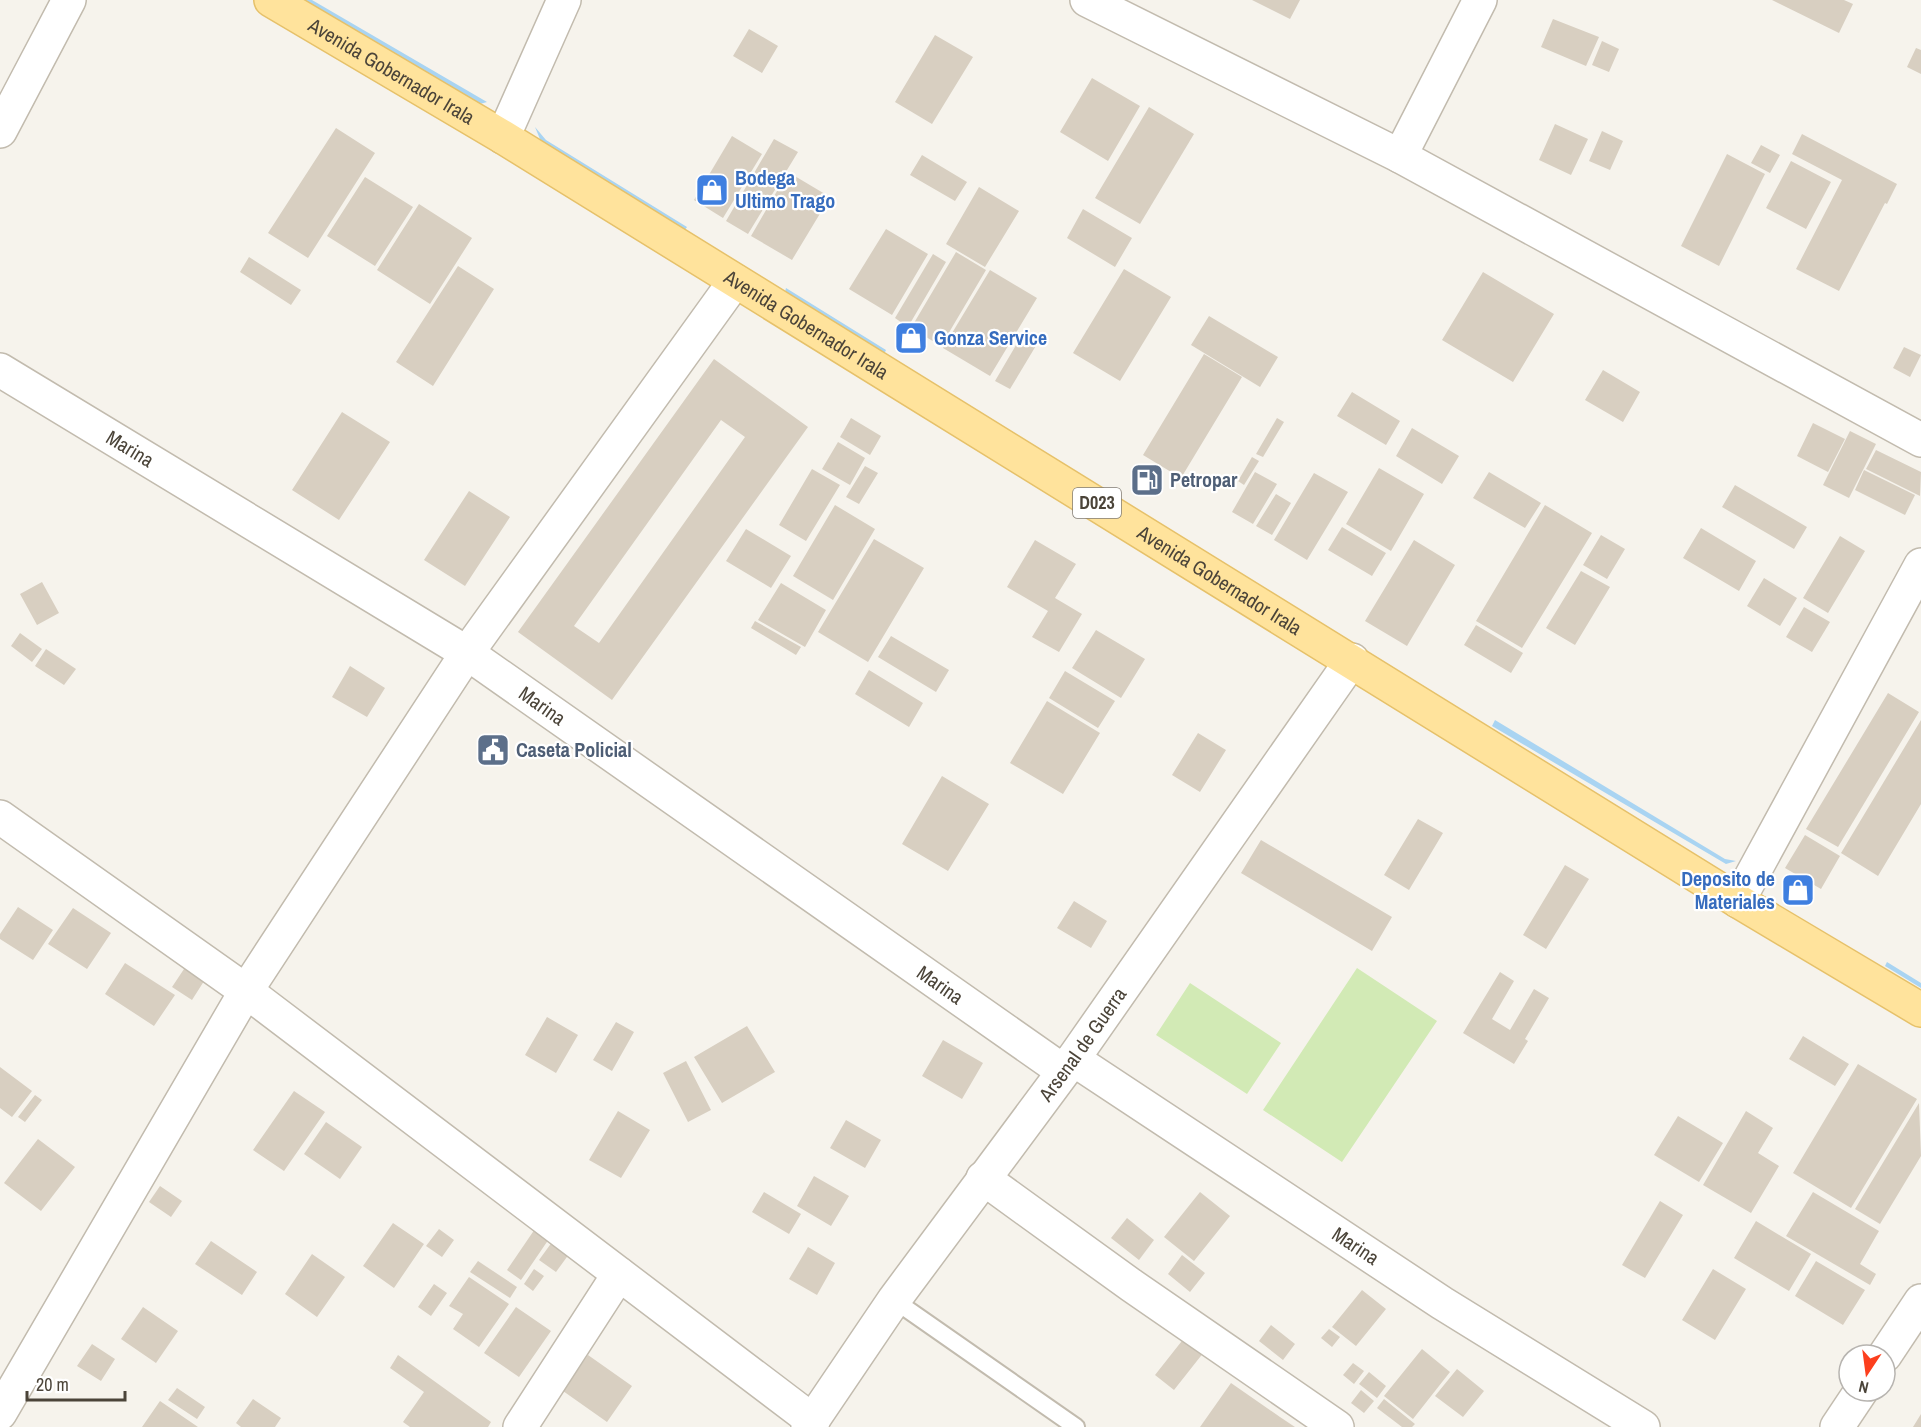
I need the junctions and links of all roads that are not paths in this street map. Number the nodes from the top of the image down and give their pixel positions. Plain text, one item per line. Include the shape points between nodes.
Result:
1 (69, 0) edge
2 (271, 0) edge
3 (564, 0) edge
4 (1087, 0) edge
5 (1480, 0) edge
6 (0, 131) edge
7 (503, 138) junction
8 (1400, 156) junction
9 (735, 281) junction
10 (0, 370) edge
11 (1921, 440) edge
12 (1921, 565) edge
13 (467, 653) junction
14 (1352, 660) junction
15 (0, 817) edge
16 (1738, 901) junction
17 (246, 990) junction
18 (1921, 1010) edge
19 (1068, 1065) junction
20 (983, 1178) junction
21 (619, 1274) junction
22 (894, 1300) junction
23 (1921, 1300) edge
24 (1893, 1343) edge
25 (1853, 1403) edge
26 (0, 1413) edge
27 (810, 1424) edge
28 (520, 1427) edge
29 (1076, 1427) edge
30 (1336, 1427) edge
31 (1642, 1427) edge
32 (1837, 1427) edge

1 - 6 street
2 - 7 main road, Avenida Gobernador Irala / D023
3 - 7 street
4 - 8 street
5 - 8 street
7 - 9 main road, Avenida Gobernador Irala / D023
8 - 11 street
9 - 13 street
9 - 14 main road, Avenida Gobernador Irala / D023
10 - 13 street, Marina
12 - 16 street
13 - 17 street
13 - 19 street, Marina
14 - 16 main road, Avenida Gobernador Irala / D023
14 - 19 street, Arsenal de Guerra
15 - 17 street
16 - 18 main road, Avenida Gobernador Irala / D023
17 - 21 street
17 - 26 street
19 - 20 street, Arsenal de Guerra
19 - 31 street, Marina
20 - 22 street, Arsenal de Guerra
20 - 30 street
21 - 27 street
21 - 28 street
22 - 27 street, Arsenal de Guerra
22 - 29 lane
23 - 24 street
25 - 32 street

